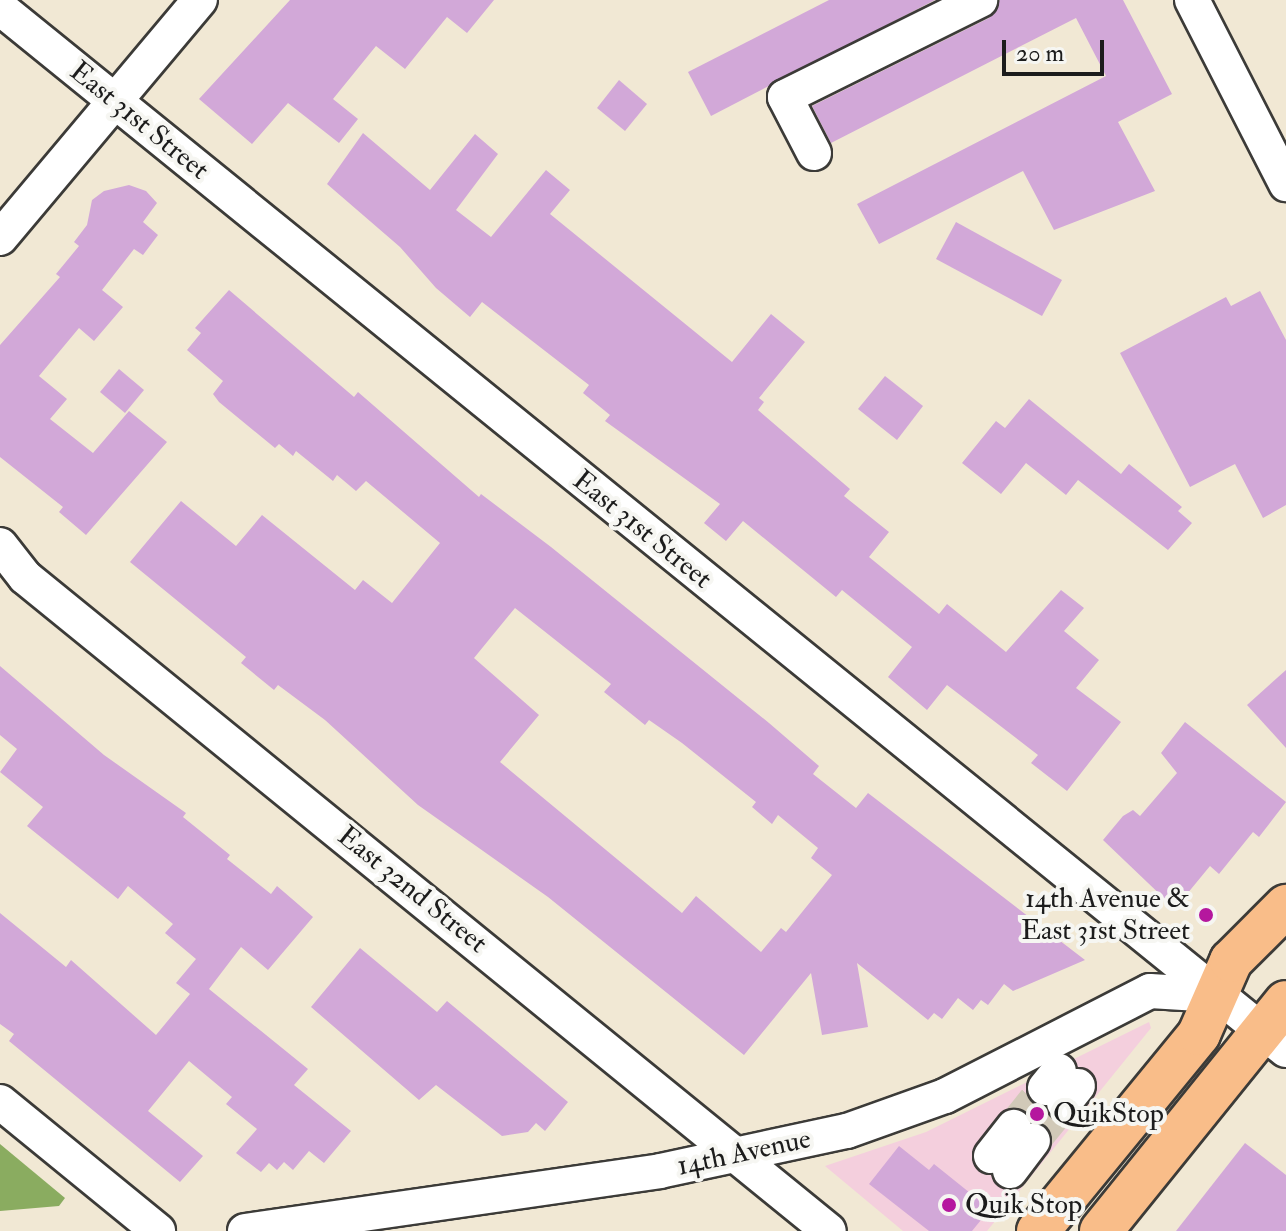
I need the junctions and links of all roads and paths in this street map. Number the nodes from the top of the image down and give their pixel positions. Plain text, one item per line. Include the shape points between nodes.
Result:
1 (200, 0) edge
2 (980, 0) edge
3 (1192, 0) edge
4 (0, 8) edge
5 (115, 102) junction
6 (814, 153) dead end
7 (1286, 184) edge
8 (0, 238) edge
9 (0, 545) edge
10 (1284, 913) edge
11 (1216, 995) junction
12 (1278, 1028) edge
13 (0, 1102) edge
14 (1023, 1134) tunnel mouth
15 (734, 1154) junction
16 (1000, 1163) dead end
17 (158, 1231) edge
18 (245, 1231) edge
19 (829, 1231) edge
20 (1038, 1231) edge
21 (1101, 1231) edge

1 - 5 street
2 - 6 street via 785,97
3 - 7 street
4 - 5 street, East 31st Street
5 - 8 street
5 - 11 street, East 31st Street
9 - 15 street, East 32nd Street via 25,577
10 - 11 main road via 1231,961
11 - 12 street, East 31st Street
11 - 15 street, 14th Avenue via 1150,991 921,1106 847,1131
11 - 20 main road via 1199,1034
12 - 21 main road
13 - 17 street
14 - 16 street
15 - 18 street, 14th Avenue via 660,1171
15 - 19 street, East 32nd Street

